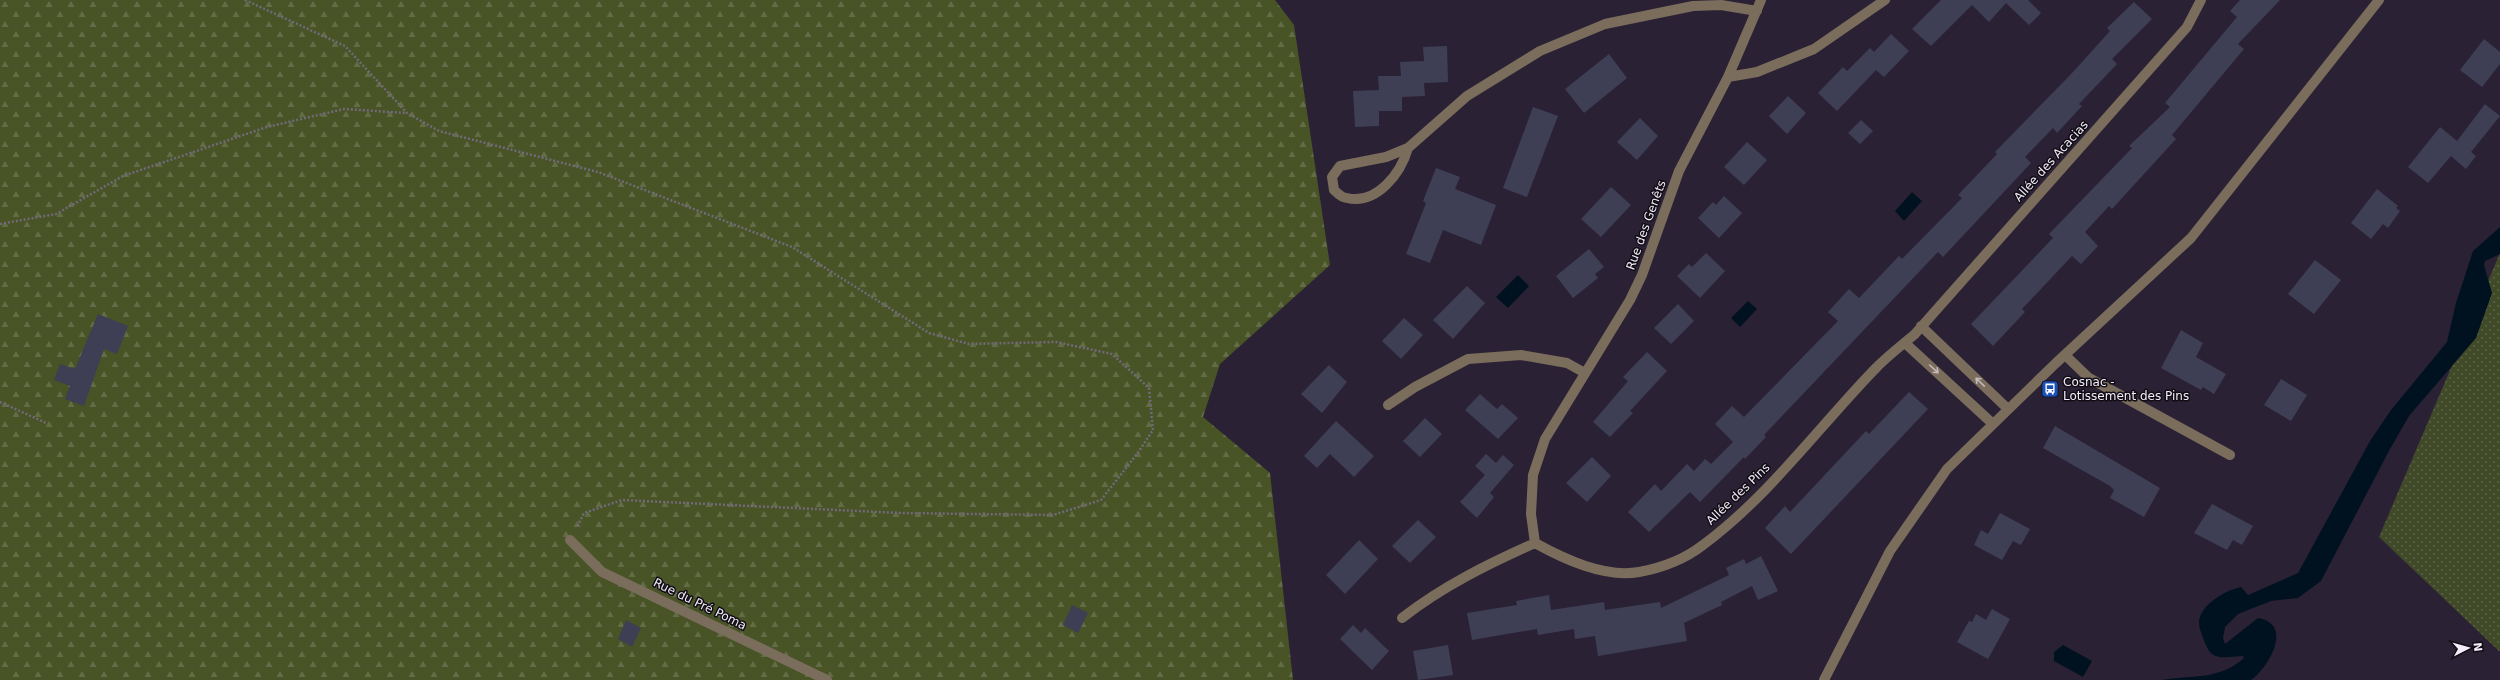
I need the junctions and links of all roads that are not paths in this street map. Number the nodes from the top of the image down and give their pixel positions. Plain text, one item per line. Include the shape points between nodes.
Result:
1 (1761, 0) edge
2 (1885, 0) edge
3 (2200, 0) edge
4 (2379, 0) edge
5 (1757, 11) junction
6 (1728, 77) junction
7 (1408, 148) junction
8 (1918, 330) junction
9 (1905, 343) junction
10 (2065, 355) junction
11 (1585, 373) junction
12 (1388, 404) dead end
13 (2008, 409) junction
14 (1993, 424) junction
15 (2230, 454) dead end
16 (570, 540) road end
17 (1535, 543) junction
18 (1402, 618) dead end
19 (827, 680) edge
20 (1824, 680) edge

1 - 5 street, Rue des Genêts
2 - 6 street via 1814,49 1757,72
3 - 8 street, Allée des Acacias via 2187,27
4 - 10 street via 2190,238
5 - 6 street, Rue des Genêts
5 - 7 street via 1721,5 1693,6 1605,24 1540,51 1467,96
6 - 11 street, Rue des Genêts via 1679,171 1642,275 1630,300
7 - 7 street via 1397,174 1376,192 1363,199 1346,198 1334,190 1332,177 1340,166 1386,157
8 - 9 street, Allée des Pins
13 -> 8 street
9 -> 14 street
9 - 17 street, Allée des Pins via 1875,368 1753,502 1702,546 1670,563 1637,572 1608,571 1560,557
10 - 13 street
10 - 15 street via 2089,378
11 - 12 street via 1567,363 1522,354 1468,359 1415,386
11 - 17 street, Rue des Genêts via 1545,439 1533,475 1531,514
13 - 14 street
14 - 20 street via 1948,469 1894,545
16 - 19 street, Rue du Pré Poma via 602,572
17 - 18 street via 1487,564 1430,596

